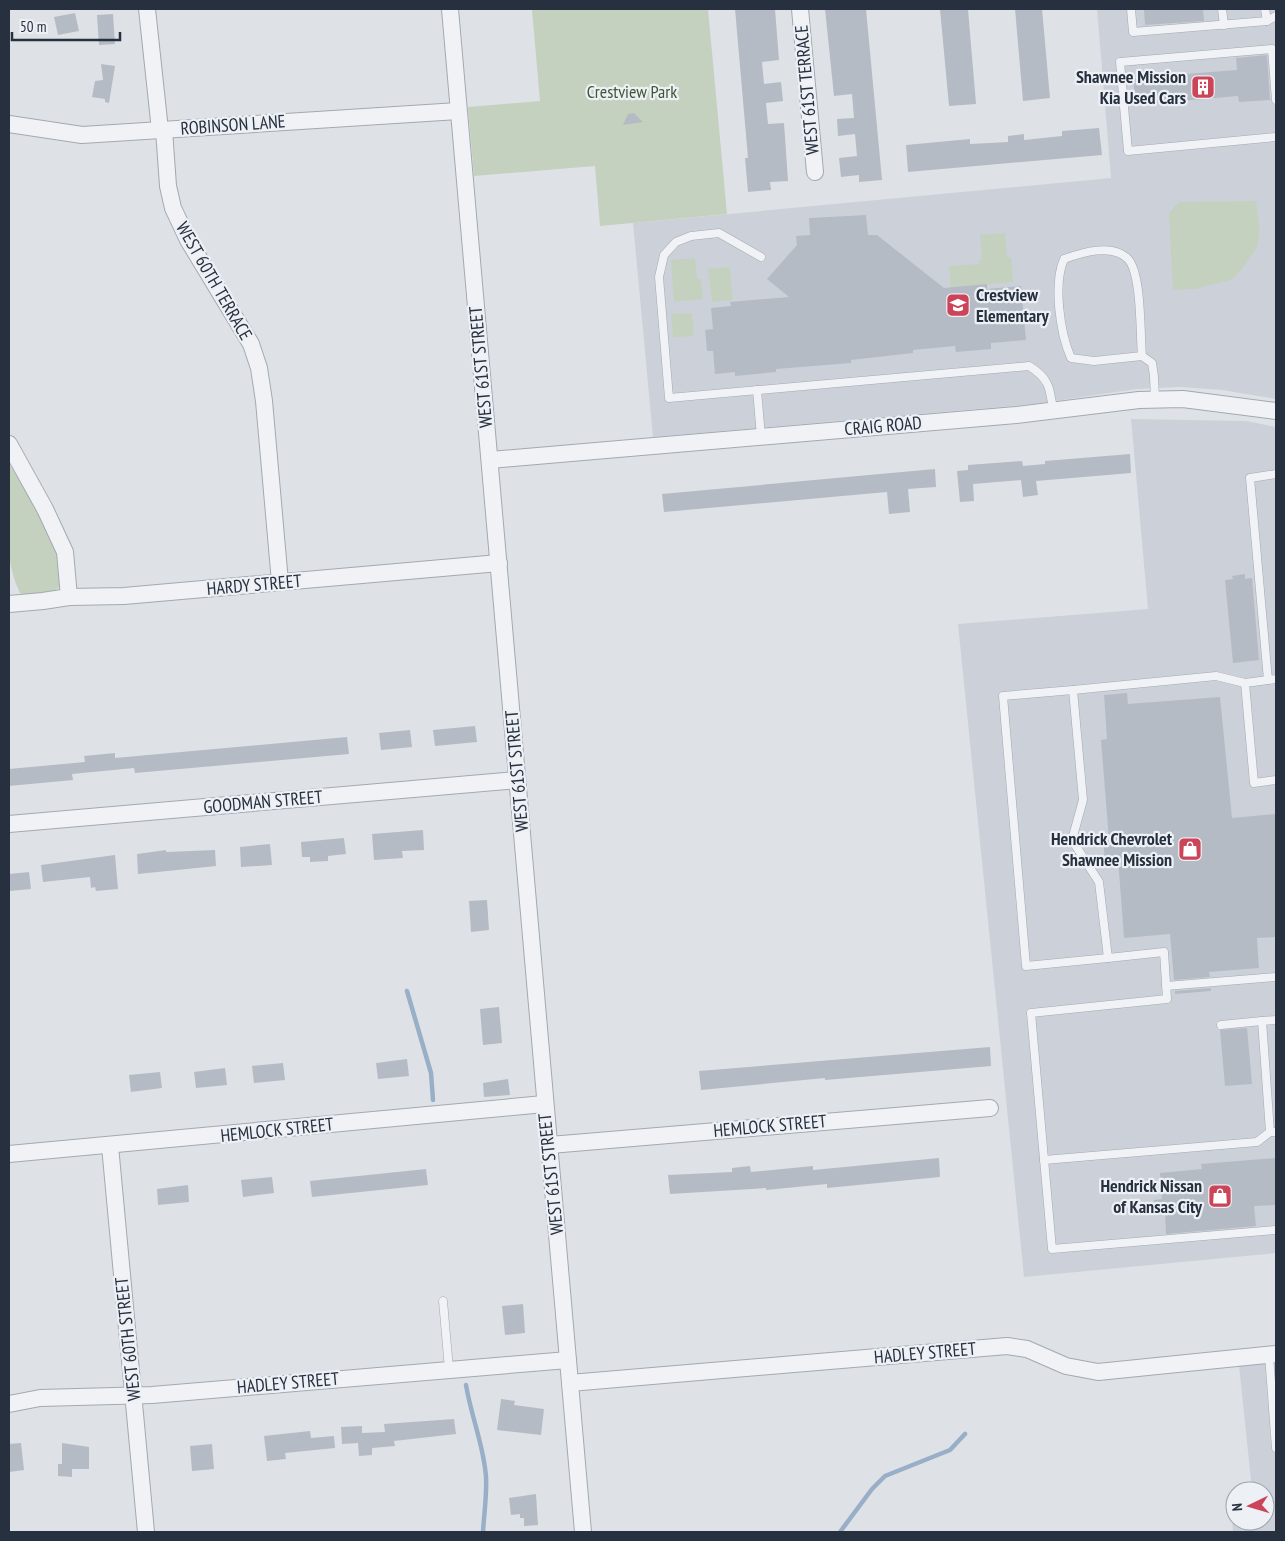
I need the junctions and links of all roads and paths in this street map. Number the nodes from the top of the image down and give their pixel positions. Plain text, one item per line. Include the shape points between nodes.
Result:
1 (147, 9) edge
2 (450, 9) edge
3 (800, 9) edge
4 (1131, 9) edge
5 (1222, 9) edge
6 (1265, 9) edge
7 (1276, 16) edge
8 (1266, 21) junction
9 (1224, 25) junction
10 (1276, 100) edge
11 (458, 111) junction
12 (9, 124) edge
13 (162, 130) junction
14 (1276, 137) edge
15 (814, 172) dead end
16 (761, 257) dead end
17 (1142, 356) junction
18 (757, 390) junction
19 (1155, 400) junction
20 (1053, 410) junction
21 (1276, 411) edge
22 (761, 436) junction
23 (9, 444) edge
24 (490, 460) junction
25 (1276, 474) edge
26 (499, 563) junction
27 (280, 582) junction
28 (69, 596) junction
29 (9, 604) edge
30 (1276, 679) edge
31 (1268, 680) junction
32 (1244, 683) junction
33 (1073, 690) junction
34 (517, 780) junction
35 (1276, 780) edge
36 (9, 824) edge
37 (1108, 958) junction
38 (1276, 976) edge
39 (1166, 986) junction
40 (1276, 1020) edge
41 (1262, 1021) junction
42 (1221, 1025) dead end
43 (544, 1104) junction
44 (990, 1108) dead end
45 (1273, 1132) edge
46 (550, 1145) junction
47 (110, 1146) junction
48 (9, 1154) edge
49 (1044, 1160) junction
50 (1275, 1230) dead end
51 (443, 1300) dead end
52 (1273, 1354) edge
53 (568, 1360) junction
54 (449, 1370) junction
55 (570, 1384) junction
56 (134, 1395) junction
57 (9, 1404) edge
58 (1276, 1448) edge
59 (146, 1532) edge
60 (583, 1532) edge

1 - 13 street, WEST 60TH TERRACE
2 - 11 street, WEST 61ST STREET
3 - 15 street, WEST 61ST TERRACE
4 - 9 lane via 1133,32
5 - 9 lane
6 - 8 lane
7 - 8 lane
8 - 9 lane
10 - 14 lane via 1272,49 1120,62 1128,151
11 - 13 street, ROBINSON LANE
11 - 24 street, WEST 61ST STREET
12 - 13 street, ROBINSON LANE via 82,135
13 - 27 street, WEST 60TH TERRACE via 173,208 188,240 251,344 259,368
16 - 18 lane via 719,233 691,236 676,242 664,255 659,277 669,398
17 - 17 lane via 1136,272 1127,258 1115,251 1098,250 1064,259 1059,271 1059,284 1064,342 1071,358 1094,361
17 - 19 lane via 1152,363
18 - 20 lane via 1029,366 1042,374 1050,391
18 - 22 lane
19 - 20 street, CRAIG ROAD
19 - 21 street, CRAIG ROAD via 1183,399
20 - 22 street, CRAIG ROAD
22 - 24 street, CRAIG ROAD
23 - 28 street via 46,509 65,552
24 - 26 street, WEST 61ST STREET
25 - 31 lane via 1250,478
26 - 27 street, HARDY STREET
26 - 34 street, WEST 61ST STREET
27 - 28 street, HARDY STREET via 124,596
28 - 29 street, HARDY STREET
30 - 31 lane
31 - 32 lane
32 - 33 lane via 1216,676
32 - 35 lane via 1254,783
33 - 37 lane via 1083,800 1072,840 1099,882
33 - 37 lane via 1003,696 1026,966
34 - 36 street, GOODMAN STREET
34 - 43 street, WEST 61ST STREET
37 - 39 lane via 1164,952
38 - 39 lane
39 - 49 lane via 1167,999 1031,1012
40 - 41 lane
41 - 42 lane
41 - 45 lane
43 - 46 street, WEST 61ST STREET
43 - 47 street, HEMLOCK STREET
44 - 46 street, HEMLOCK STREET
45 - 49 lane via 1257,1142
46 - 53 street, WEST 61ST STREET
47 - 48 street, HEMLOCK STREET
47 - 56 street, WEST 60TH STREET
49 - 50 lane via 1052,1249
51 - 54 lane
52 - 55 street, HADLEY STREET via 1098,1372 1066,1366 1027,1349 1007,1346
52 - 58 lane
53 - 54 street, HADLEY STREET
53 - 55 street, WEST 61ST STREET
54 - 56 street, HADLEY STREET
55 - 60 street, WEST 61ST STREET
56 - 57 street, HADLEY STREET via 58,1397
56 - 59 street, WEST 60TH STREET

